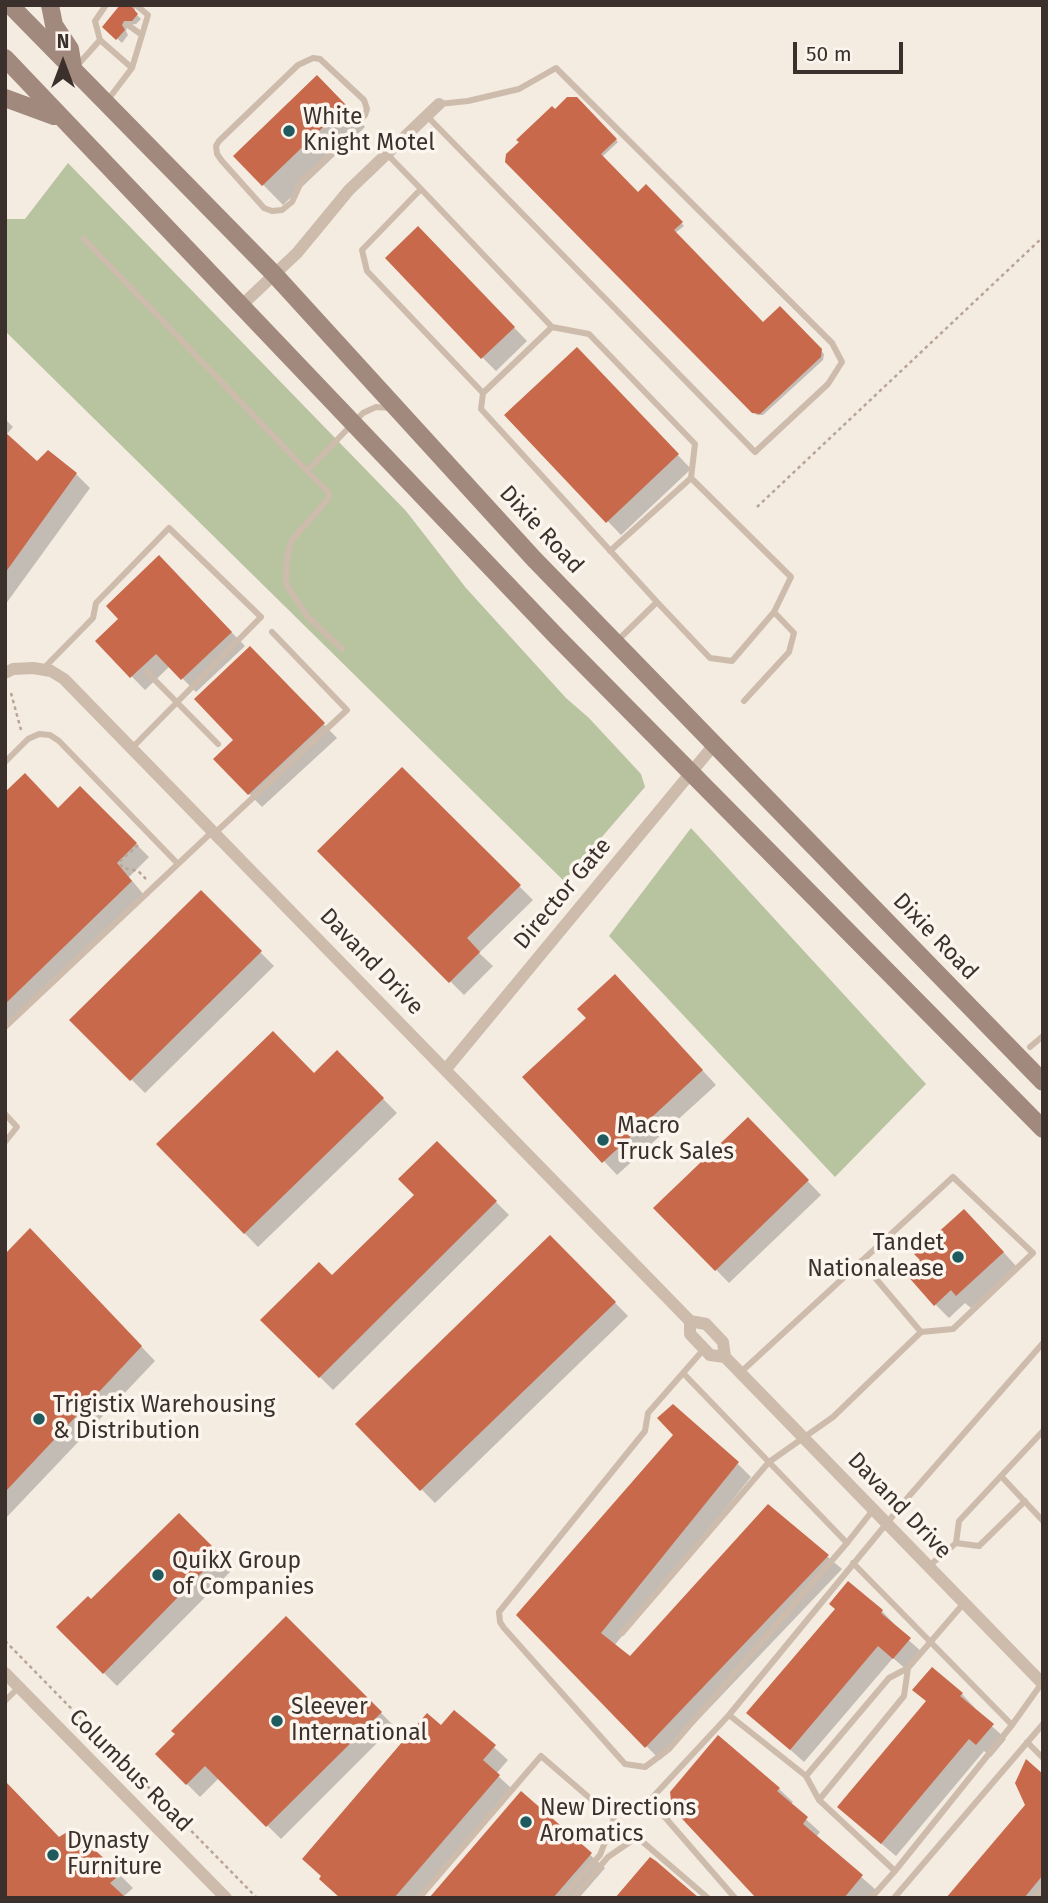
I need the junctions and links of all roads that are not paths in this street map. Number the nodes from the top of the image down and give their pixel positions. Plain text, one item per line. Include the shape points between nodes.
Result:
1 (50, 5) edge
2 (136, 5) edge
3 (105, 6) edge
4 (11, 9) edge
5 (114, 13) dead end
6 (128, 25) dead end
7 (142, 35) junction
8 (100, 40) junction
9 (5, 58) edge
10 (131, 68) junction
11 (73, 69) junction
12 (5, 97) edge
13 (106, 103) junction
14 (439, 104) joint
15 (427, 116) junction
16 (63, 120) junction
17 (387, 154) junction
18 (320, 164) joint
19 (421, 189) junction
20 (84, 239) dead end
21 (274, 274) junction
22 (242, 305) junction
23 (552, 327) junction
24 (483, 393) junction
25 (394, 408) junction
26 (353, 421) junction
27 (307, 471) junction
28 (691, 478) junction
29 (610, 551) junction
30 (657, 602) junction
31 (774, 612) junction
32 (272, 632) dead end
33 (615, 643) junction
34 (342, 649) dead end
35 (43, 669) junction
36 (147, 672) dead end
37 (5, 673) edge
38 (744, 701) dead end
39 (177, 702) junction
40 (218, 744) dead end
41 (713, 746) junction
42 (132, 748) junction
43 (5, 762) edge
44 (690, 773) junction
45 (214, 832) junction
46 (178, 864) junction
47 (5, 1027) edge
48 (1043, 1036) edge
49 (1030, 1047) dead end
50 (446, 1069) junction
51 (1043, 1082) edge
52 (5, 1114) edge
53 (1043, 1129) edge
54 (5, 1142) edge
55 (862, 1261) junction
56 (690, 1321) junction
57 (921, 1332) junction
58 (1043, 1343) edge
59 (704, 1349) junction
60 (725, 1357) junction
61 (683, 1373) junction
62 (740, 1373) junction
63 (1043, 1431) edge
64 (802, 1438) junction
65 (769, 1462) junction
66 (1001, 1476) junction
67 (1024, 1501) junction
68 (873, 1510) junction
69 (1043, 1521) edge
70 (886, 1523) junction
71 (847, 1543) junction
72 (956, 1543) junction
73 (853, 1563) junction
74 (929, 1567) junction
75 (964, 1603) junction
76 (622, 1633) dead end
77 (930, 1640) junction
78 (908, 1668) junction
79 (5, 1673) edge
80 (1042, 1684) edge
81 (18, 1688) junction
82 (5, 1701) edge
83 (729, 1715) junction
84 (1043, 1724) edge
85 (1012, 1725) junction
86 (1027, 1742) junction
87 (1043, 1758) edge
88 (806, 1776) junction
89 (819, 1800) junction
90 (895, 1871) junction
91 (1043, 1887) edge
92 (226, 1898) edge
93 (419, 1898) edge
94 (562, 1898) edge
95 (573, 1898) edge
96 (708, 1898) edge
97 (735, 1898) edge
98 (871, 1898) edge
99 (894, 1898) edge
100 (1034, 1898) edge

1 - 11 main road via 54,25 70,50
2 - 7 lane via 148,15
3 - 5 lane
3 - 8 lane via 94,21
4 - 11 main road, Dixie Road
6 - 7 lane
7 - 10 lane
8 - 10 lane
8 - 11 lane
9 - 16 main road
10 - 13 lane
11 - 13 main road, Dixie Road
12 - 16 main road
13 - 21 main road, Dixie Road
14 - 15 street
14 - 15 lane via 519,89 556,68 832,343 842,362 828,384 755,452
15 - 17 street
16 - 22 main road
17 - 19 lane
17 - 21 street
18 - 18 lane via 367,109 364,100 320,59 313,58 298,65 216,146 222,161 264,208 272,211 292,202 302,180
19 - 23 lane
19 - 24 lane via 362,250 367,271
20 - 27 lane
21 - 22 street
21 - 25 main road, Dixie Road
22 - 26 main road
23 - 24 lane
23 - 28 lane via 589,334 695,444
24 - 29 lane via 481,409
25 - 26 lane via 369,409
25 - 33 main road, Dixie Road
26 - 27 lane
26 - 44 main road
27 - 34 lane via 329,496 291,541 286,584 308,617
28 - 29 lane
28 - 31 lane via 791,577
29 - 30 lane
30 - 31 lane via 710,658 732,661
30 - 33 lane
31 - 38 lane via 794,633 789,652
32 - 45 lane via 347,710
33 - 41 main road, Dixie Road
35 - 37 street
35 - 39 lane via 93,618 96,603 169,528 261,617
35 - 42 street, Davand Drive via 64,678
36 - 39 lane
39 - 40 lane
39 - 42 lane
41 - 44 street, Director Gate
41 - 51 main road, Dixie Road
42 - 45 street, Davand Drive
43 - 46 lane via 24,743 39,734 50,735
44 - 50 street, Director Gate
44 - 53 main road
45 - 46 lane
45 - 50 street, Davand Drive
46 - 47 lane
48 - 49 lane
50 - 56 street, Davand Drive
52 - 54 lane via 18,1127
55 - 57 lane
55 - 57 lane via 953,1177 1033,1253 953,1329
55 - 62 lane
56 - 59 street, Davand Drive via 690,1334
56 - 60 street, Davand Drive via 706,1324 723,1342
57 - 64 lane via 833,1417
58 - 70 lane
59 - 60 street, Davand Drive
59 - 61 lane
60 - 62 street, Davand Drive
61 - 65 lane
61 - 71 lane via 648,1413 645,1432 499,1612 503,1628 625,1764 645,1768 670,1749
62 - 64 street, Davand Drive
63 - 66 lane
64 - 65 lane
64 - 68 street, Davand Drive
65 - 71 lane
65 - 76 lane
66 - 67 lane
66 - 72 lane via 959,1521
67 - 69 lane
67 - 72 lane via 979,1546
68 - 70 street, Davand Drive
68 - 71 lane
70 - 73 lane
70 - 74 street, Davand Drive
72 - 74 lane
73 - 77 lane
73 - 83 lane
74 - 75 street, Davand Drive
75 - 77 lane
75 - 80 street, Davand Drive
77 - 78 lane
77 - 85 lane
78 - 88 lane via 889,1678
78 - 89 lane via 904,1696
79 - 81 street, Columbus Road
80 - 85 lane
81 - 82 lane
81 - 92 street, Columbus Road
83 - 88 lane
83 - 97 lane via 650,1800
84 - 86 lane
85 - 90 lane
86 - 87 lane
86 - 99 lane
88 - 89 lane
89 - 90 lane
90 - 98 lane
91 - 100 lane
93 - 94 lane via 541,1756 614,1819 600,1855
95 - 96 lane via 608,1857 637,1837

